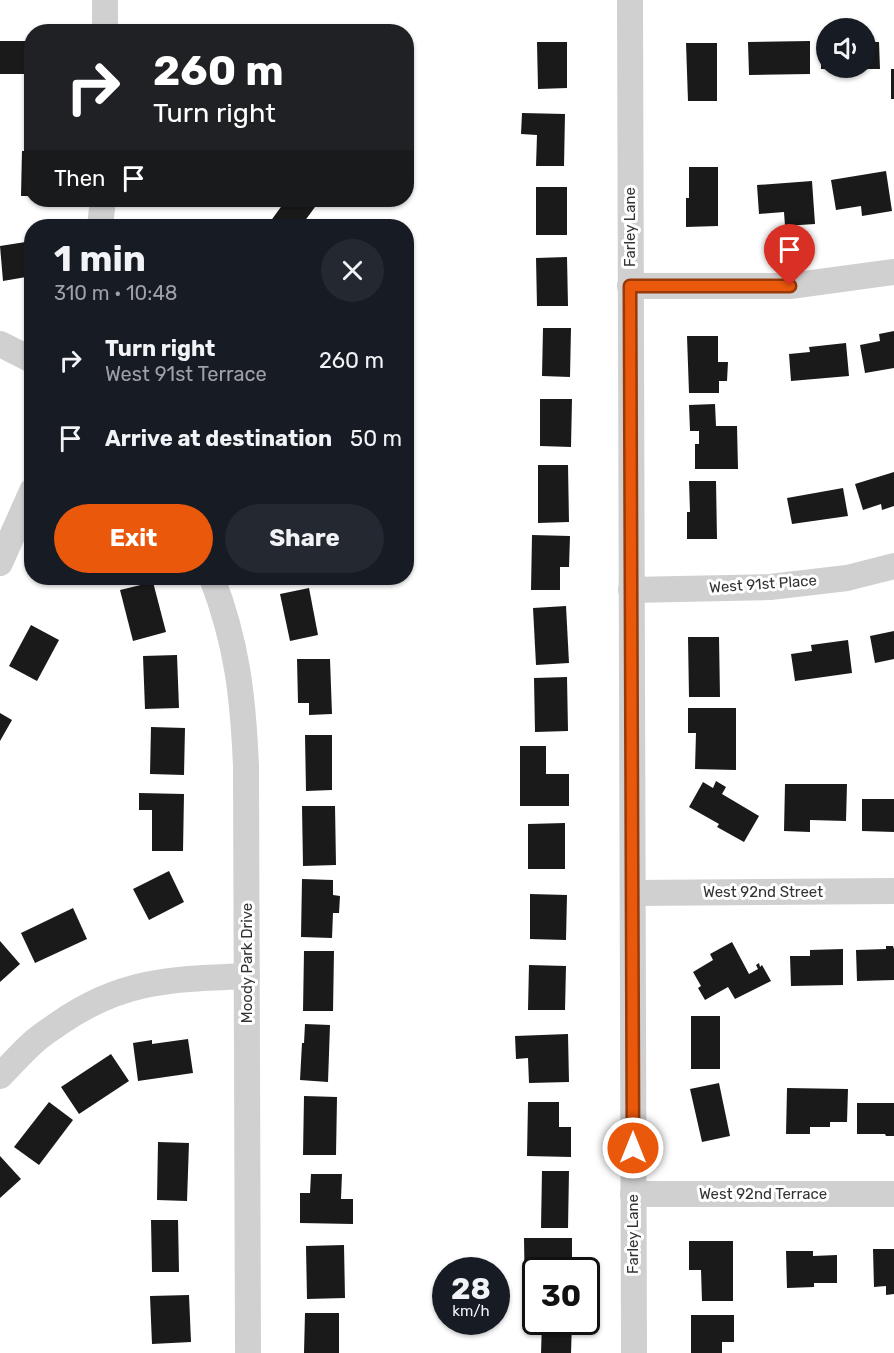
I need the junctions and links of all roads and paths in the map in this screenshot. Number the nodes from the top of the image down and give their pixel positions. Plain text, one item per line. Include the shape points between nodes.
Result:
1 (105, 0) edge
2 (630, 0) edge
3 (105, 24) edge
4 (894, 272) edge
5 (630, 286) junction
6 (0, 344) edge
7 (24, 356) edge
8 (24, 509) edge
9 (0, 563) edge
10 (894, 566) edge
11 (215, 585) edge
12 (631, 590) junction
13 (894, 891) edge
14 (633, 893) junction
15 (247, 976) junction
16 (0, 1076) edge
17 (633, 1194) junction
18 (894, 1194) edge
19 (248, 1353) edge
20 (634, 1353) edge

1 - 3 street
2 - 5 street, Farley Lane
4 - 5 street via 790,286
5 - 12 street, Farley Lane
6 - 7 street
8 - 9 street
10 - 12 street, West 91st Place via 847,578 770,587
11 - 15 street, Moody Park Drive via 238,665 244,714
12 - 14 street, Farley Lane
13 - 14 street, West 92nd Street
14 - 17 street, Farley Lane
15 - 16 street via 178,979 117,992 83,1007 37,1039
15 - 19 street, Moody Park Drive
17 - 18 street, West 92nd Terrace
17 - 20 street, Farley Lane

